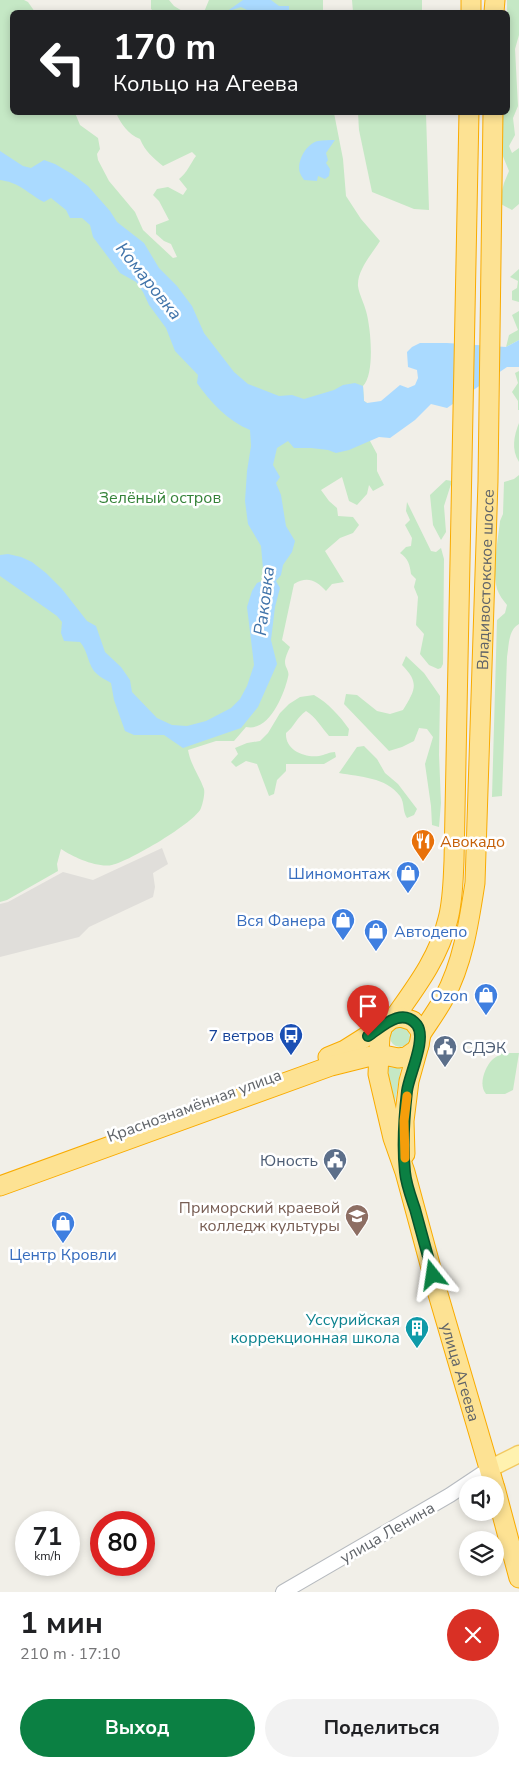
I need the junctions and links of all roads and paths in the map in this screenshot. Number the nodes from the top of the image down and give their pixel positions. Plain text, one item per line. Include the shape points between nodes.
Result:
1 (469, 115) edge
2 (493, 115) edge
3 (461, 559) junction
4 (486, 560) junction
5 (389, 1022) junction
6 (420, 1040) junction
7 (379, 1054) junction
8 (405, 1172) junction
9 (0, 1176) edge
10 (0, 1186) edge
11 (519, 1454) edge
12 (492, 1476) edge
13 (498, 1476) edge
14 (459, 1492) edge
15 (504, 1521) edge
16 (519, 1578) edge
17 (283, 1592) edge

1 - 3 highway, Владивостокское шоссе
2 - 4 highway, Владивостокское шоссе
3 - 4 highway via 477,555
3 - 5 highway, Владивостокское шоссе via 452,898 437,952
4 - 6 highway, Владивостокское шоссе via 474,891 459,964
5 - 6 highway via 405,1017 413,1021 419,1029
5 - 7 highway via 380,1036
5 - 9 highway, Краснознамённая улица via 345,1050
6 - 7 highway via 416,1050 406,1057
6 - 8 highway, улица Агеева via 409,1081 404,1121
7 - 8 highway, улица Агеева via 378,1074 393,1138
7 - 10 highway, Краснознамённая улица via 331,1066
8 - 12 highway, улица Агеева
11 - 13 main road
14 - 17 main road, улица Ленина
15 - 16 highway, улица Агеева

